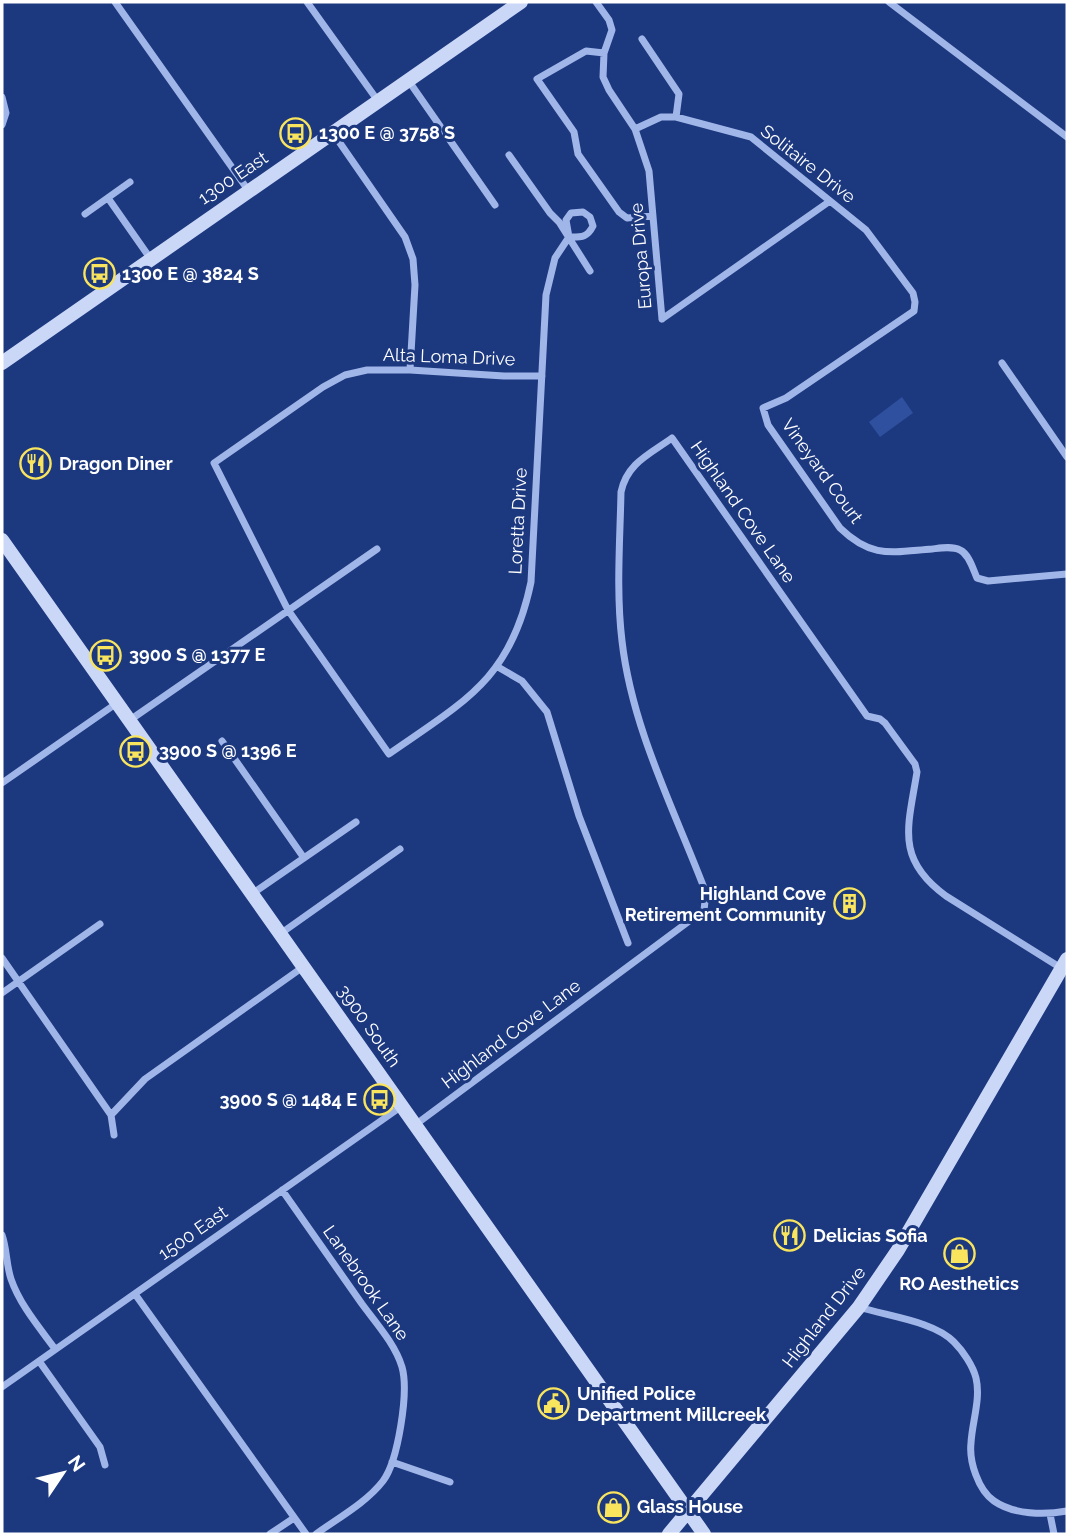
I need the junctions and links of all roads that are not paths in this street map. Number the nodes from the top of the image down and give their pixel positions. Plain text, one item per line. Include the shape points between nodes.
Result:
1 (115, 2) edge
2 (307, 2) edge
3 (521, 2) edge
4 (596, 2) edge
5 (889, 2) edge
6 (642, 39) dead end
7 (604, 53) junction
8 (408, 80) junction
9 (2, 97) edge
10 (378, 101) junction
11 (676, 117) junction
12 (2, 125) edge
13 (635, 129) junction
14 (333, 133) junction
15 (1067, 137) edge
16 (509, 155) dead end
17 (130, 182) dead end
18 (248, 190) junction
19 (108, 198) junction
20 (830, 201) junction
21 (495, 205) dead end
22 (85, 214) dead end
23 (653, 216) junction
24 (569, 237) junction
25 (150, 258) junction
26 (590, 271) dead end
27 (914, 310) joint
28 (2, 363) edge
29 (1002, 363) dead end
30 (410, 370) junction
31 (542, 376) junction
32 (1067, 457) edge
33 (2, 540) edge
34 (377, 549) dead end
35 (1067, 574) edge
36 (288, 610) junction
37 (498, 667) junction
38 (117, 703) junction
39 (130, 720) junction
40 (222, 741) dead end
41 (2, 771) edge
42 (5, 781) edge
43 (356, 822) dead end
44 (400, 849) dead end
45 (304, 858) junction
46 (252, 894) junction
47 (100, 924) dead end
48 (280, 934) junction
49 (628, 943) dead end
50 (2, 958) edge
51 (1065, 964) edge
52 (303, 967) junction
53 (19, 983) junction
54 (2, 993) edge
55 (402, 1105) junction
56 (111, 1115) junction
57 (415, 1125) junction
58 (114, 1135) dead end
59 (282, 1190) junction
60 (2, 1235) edge
61 (135, 1294) junction
62 (859, 1307) junction
63 (55, 1349) junction
64 (39, 1361) junction
65 (2, 1387) edge
66 (393, 1462) junction
67 (105, 1465) dead end
68 (450, 1482) dead end
69 (687, 1511) junction
70 (1067, 1511) edge
71 (1050, 1514) junction
72 (294, 1518) junction
73 (270, 1534) edge
74 (306, 1534) edge
75 (316, 1534) edge
76 (669, 1534) edge
77 (704, 1534) edge
78 (1054, 1534) edge

1 - 18 street
2 - 10 street
3 - 8 main road, 1300 East
4 - 7 street, Europa Drive via 612,27
5 - 15 street
6 - 11 street via 679,94
7 - 13 street, Europa Drive via 606,83
7 - 23 street via 586,51 537,79 574,132 578,154 619,212 627,218
8 - 10 main road, 1300 East
8 - 21 street
9 - 12 street via 6,113
10 - 14 main road, 1300 East
11 - 13 street, Solitaire Drive via 661,117
11 - 20 street, Solitaire Drive via 751,137
13 - 23 street, Europa Drive via 649,171
14 - 18 main road, 1300 East
14 - 30 street via 410,248 415,272
16 - 24 street
17 - 19 street
18 - 25 main road, 1300 East
19 - 22 street
19 - 25 street
20 - 23 street, Europa Drive via 662,319
20 - 27 street, Solitaire Drive via 877,242 913,293
24 - 26 street
24 - 31 street, Loretta Drive via 549,276
25 - 28 main road, 1300 East
27 - 35 street, Vineyard Court via 786,398 763,408 768,425 841,528 870,550 961,550 977,578 988,581
29 - 32 street
30 - 31 street, Alta Loma Drive
30 - 36 street, Alta Loma Drive via 345,375 214,463
31 - 37 street, Loretta Drive via 531,582 517,632
33 - 38 main road, 3900 South
34 - 36 street
36 - 37 street, Loretta Drive via 389,754 460,704
36 - 39 street
37 - 49 street via 523,681 547,712 579,816
38 - 39 main road, 3900 South
38 - 42 street
39 - 46 main road, 3900 South
40 - 45 street
41 - 42 street
43 - 45 street
44 - 48 street
45 - 46 street
46 - 48 main road, 3900 South
47 - 53 street
48 - 52 main road, 3900 South
50 - 53 street
51 - 57 street, Highland Cove Lane via 946,896 918,871 908,841 915,764 885,723 867,716 672,438 624,477 621,639 642,730 706,893 705,910
51 - 62 main road, Highland Drive via 898,1250
52 - 55 main road, 3900 South
52 - 56 street via 145,1079
53 - 54 street
53 - 56 street
55 - 57 main road, 3900 South
55 - 59 street, 1500 East
56 - 58 street
57 - 69 main road, 3900 South
59 - 61 street, 1500 East
59 - 66 street, Lanebrook Lane via 386,1338 402,1368 402,1408
60 - 63 street via 16,1291
61 - 63 street, 1500 East
61 - 72 street
62 - 69 main road, Highland Drive
62 - 71 street via 919,1323 952,1340 976,1378 970,1445 981,1483 993,1501 1027,1513
63 - 64 street, 1500 East
64 - 65 street, 1500 East
64 - 67 street via 100,1447
66 - 68 street
66 - 75 street, Lanebrook Lane via 372,1492
69 - 76 main road, Highland Drive
69 - 77 main road, 3900 South
70 - 71 street
71 - 78 street
72 - 73 street
72 - 74 street

